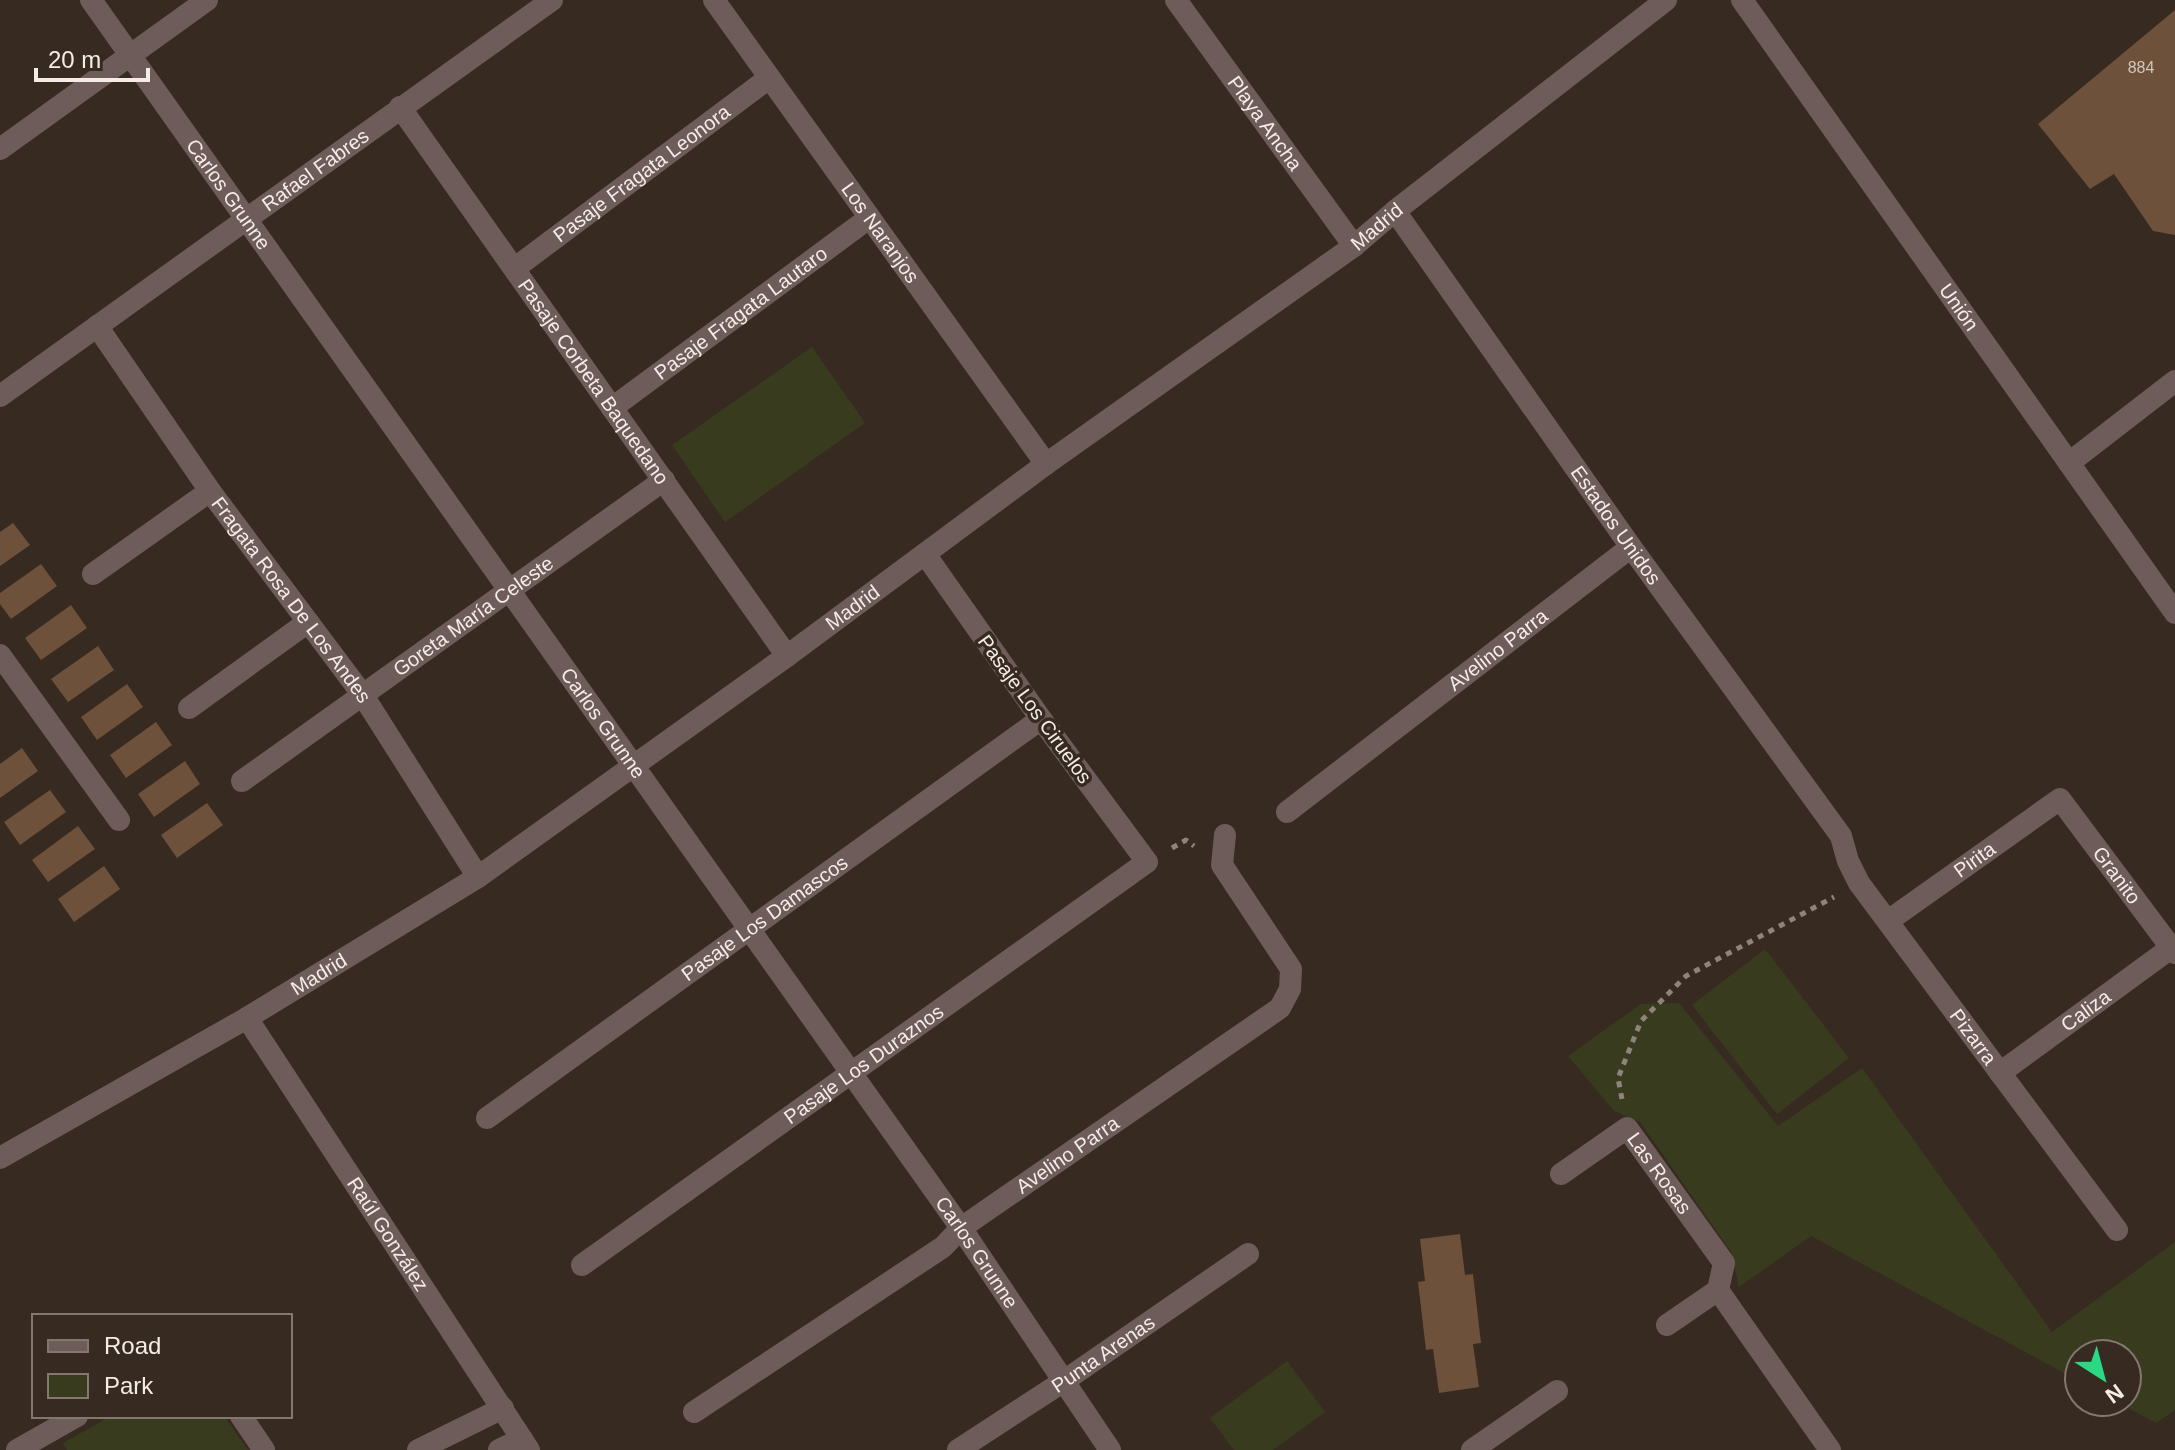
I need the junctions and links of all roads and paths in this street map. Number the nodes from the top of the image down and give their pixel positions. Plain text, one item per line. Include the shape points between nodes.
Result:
1 (91, 0) edge
2 (207, 0) edge
3 (552, 0) edge
4 (714, 0) edge
5 (1176, 0) edge
6 (1666, 0) edge
7 (1742, 0) edge
8 (130, 54) junction
9 (769, 78) junction
10 (400, 107) junction
11 (0, 149) edge
12 (1395, 211) junction
13 (869, 218) junction
14 (245, 220) junction
15 (1354, 246) junction
16 (515, 268) junction
17 (97, 326) junction
18 (2175, 381) edge
19 (0, 396) edge
20 (612, 408) junction
21 (2069, 463) junction
22 (1046, 464) junction
23 (664, 480) junction
24 (210, 491) junction
25 (1631, 547) junction
26 (925, 554) junction
27 (93, 574) dead end
28 (507, 591) junction
29 (2175, 613) edge
30 (308, 622) junction
31 (0, 655) edge
32 (787, 656) junction
33 (362, 694) junction
34 (189, 708) dead end
35 (1041, 719) junction
36 (631, 766) junction
37 (242, 781) dead end
38 (2060, 799) joint
39 (1287, 812) dead end
40 (119, 820) dead end
41 (1225, 835) dead end
42 (1841, 836) joint
43 (1147, 862) junction
44 (1222, 865) junction
45 (478, 877) junction
46 (1859, 883) junction
47 (1888, 921) junction
48 (750, 928) junction
49 (2173, 951) edge
50 (247, 1018) junction
51 (851, 1072) junction
52 (2000, 1073) junction
53 (1618, 1078) dead end
54 (487, 1118) dead end
55 (0, 1158) edge
56 (1561, 1174) dead end
57 (961, 1228) junction
58 (2117, 1230) dead end
59 (1248, 1254) dead end
60 (582, 1265) dead end
61 (1718, 1290) junction
62 (1667, 1325) dead end
63 (1064, 1381) junction
64 (1557, 1391) dead end
65 (503, 1408) junction
66 (694, 1412) dead end
67 (73, 1418) edge
68 (242, 1418) edge
69 (526, 1444) edge
70 (17, 1450) edge
71 (264, 1450) edge
72 (418, 1450) edge
73 (499, 1450) edge
74 (958, 1450) edge
75 (1110, 1450) edge
76 (1472, 1450) edge
77 (1830, 1450) edge

1 - 8 street, Carlos Grunne
2 - 8 street
3 - 10 street, Rafael Fabres
4 - 9 street, Los Naranjos
5 - 15 street, Playa Ancha
6 - 12 street, Madrid
7 - 21 street, Unión
8 - 11 street
8 - 14 street, Carlos Grunne
9 - 13 street, Los Naranjos
9 - 16 street, Pasaje Fragata Leonora
10 - 14 street, Rafael Fabres
10 - 16 street, Pasaje Corbeta Baquedano
12 - 15 street, Madrid
12 - 25 street, Estados Unidos
13 - 20 street, Pasaje Fragata Lautaro
13 - 22 street, Los Naranjos
14 - 17 street, Rafael Fabres
14 - 28 street, Carlos Grunne
15 - 22 street, Madrid
16 - 20 street, Pasaje Corbeta Baquedano
17 - 19 street, Rafael Fabres
17 - 24 street, Fragata Rosa De Los Andes
18 - 21 street
20 - 23 street, Pasaje Corbeta Baquedano
21 - 29 street, Unión
22 - 26 street, Madrid
23 - 28 street, Goreta María Celeste
23 - 32 street, Pasaje Corbeta Baquedano
24 - 27 street
24 - 30 street, Fragata Rosa De Los Andes
25 - 39 street, Avelino Parra
25 - 42 street, Estados Unidos
26 - 32 street, Madrid
26 - 35 street, Pasaje Los Ciruelos
28 - 33 street, Goreta María Celeste
28 - 36 street, Carlos Grunne
30 - 33 street, Fragata Rosa De Los Andes
30 - 34 street
31 - 40 street
32 - 36 street, Madrid
33 - 37 street, Goreta María Celeste
33 - 45 street, Fragata Rosa De Los Andes
35 - 43 street, Pasaje Los Ciruelos
35 - 48 street, Pasaje Los Damascos
36 - 45 street, Madrid
36 - 48 street, Carlos Grunne
38 - 47 street, Pirita
38 - 49 street, Granito
41 - 44 street
42 - 46 street, Pizarra
43 - 44 path via 1186,840
43 - 51 street, Pasaje Los Duraznos
44 - 57 street, Avelino Parra via 1291,969 1290,989 1280,1008
45 - 50 street, Madrid
46 - 47 street, Pizarra
46 - 53 path via 1686,976 1641,1021
47 - 52 street, Pizarra
48 - 51 street, Carlos Grunne
48 - 54 street, Pasaje Los Damascos
49 - 52 street, Caliza
50 - 55 street, Madrid
50 - 65 street, Raúl González
51 - 57 street, Carlos Grunne
51 - 60 street, Pasaje Los Duraznos
52 - 58 street, Pizarra
56 - 61 street, Las Rosas via 1627,1128 1724,1263
57 - 63 street, Carlos Grunne
57 - 66 street, Avelino Parra via 943,1247
59 - 63 street, Punta Arenas
61 - 62 street
61 - 77 street
63 - 74 street, Punta Arenas
63 - 75 street, Carlos Grunne
64 - 76 street
65 - 69 street, Raúl González
65 - 72 street
67 - 70 street
68 - 71 street
69 - 73 street

